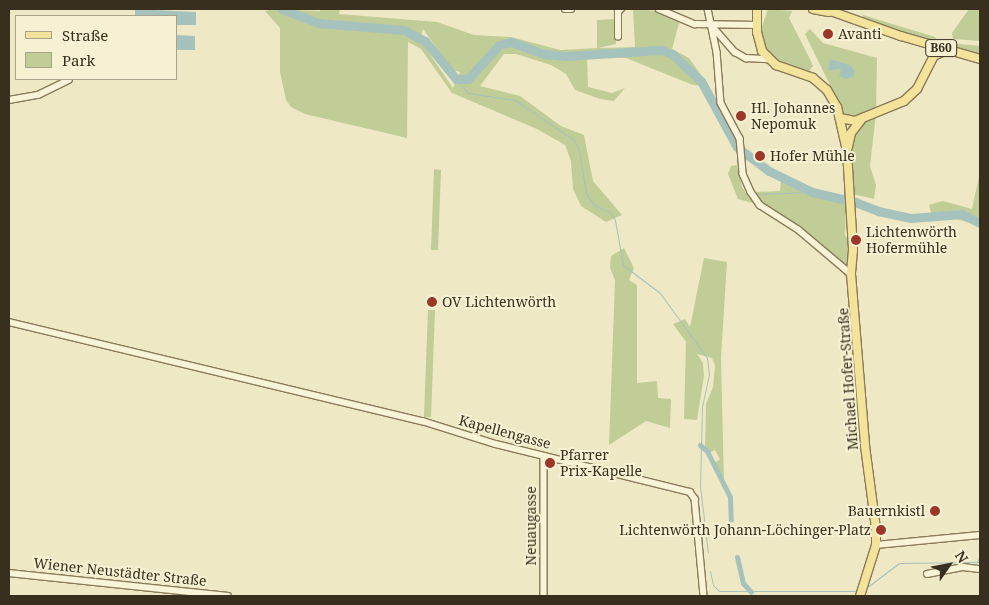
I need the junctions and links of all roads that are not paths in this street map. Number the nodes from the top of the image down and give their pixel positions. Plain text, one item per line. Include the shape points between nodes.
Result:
1 (621, 9) edge
2 (660, 9) edge
3 (708, 9) edge
4 (757, 9) edge
5 (763, 9) edge
6 (813, 9) edge
7 (828, 11) edge
8 (711, 21) junction
9 (757, 24) junction
10 (618, 37) dead end
11 (922, 42) junction
12 (946, 50) junction
13 (768, 59) junction
14 (932, 59) junction
15 (980, 59) edge
16 (69, 80) dead end
17 (9, 100) edge
18 (840, 118) junction
19 (861, 120) junction
20 (847, 150) junction
21 (851, 274) junction
22 (9, 322) edge
23 (544, 456) junction
24 (980, 535) edge
25 (876, 545) junction
26 (980, 570) edge
27 (9, 573) edge
28 (927, 574) dead end
29 (228, 596) edge
30 (544, 596) edge
31 (704, 596) edge
32 (861, 596) edge

1 - 10 street via 618,12
2 - 8 street via 690,22
3 - 8 street
4 - 9 main road
5 - 9 main road
6 - 7 main road, B60
7 - 11 main road, B60
8 - 9 street
8 - 13 street via 735,52 746,58
8 - 21 street via 721,104 741,144 740,155 752,194 760,205 799,230
9 - 13 main road via 758,42
11 - 12 main road, B60
11 - 14 main road via 930,50
12 - 14 main road
12 - 15 main road, B60
13 - 18 main road via 821,84 832,98
14 - 19 main road via 911,96
16 - 17 street via 38,95
18 - 19 main road via 851,122
18 - 20 main road
19 - 20 main road via 851,133
20 - 21 main road, Michael Hofer-Straße
21 - 25 main road, Michael Hofer-Straße
22 - 23 street, Kapellengasse via 422,421
23 - 30 street, Neuaugasse
23 - 31 street, Kapellengasse via 690,492 695,499
24 - 25 street
25 - 32 main road
26 - 28 street via 963,567
27 - 29 street, Wiener Neustädter Straße

